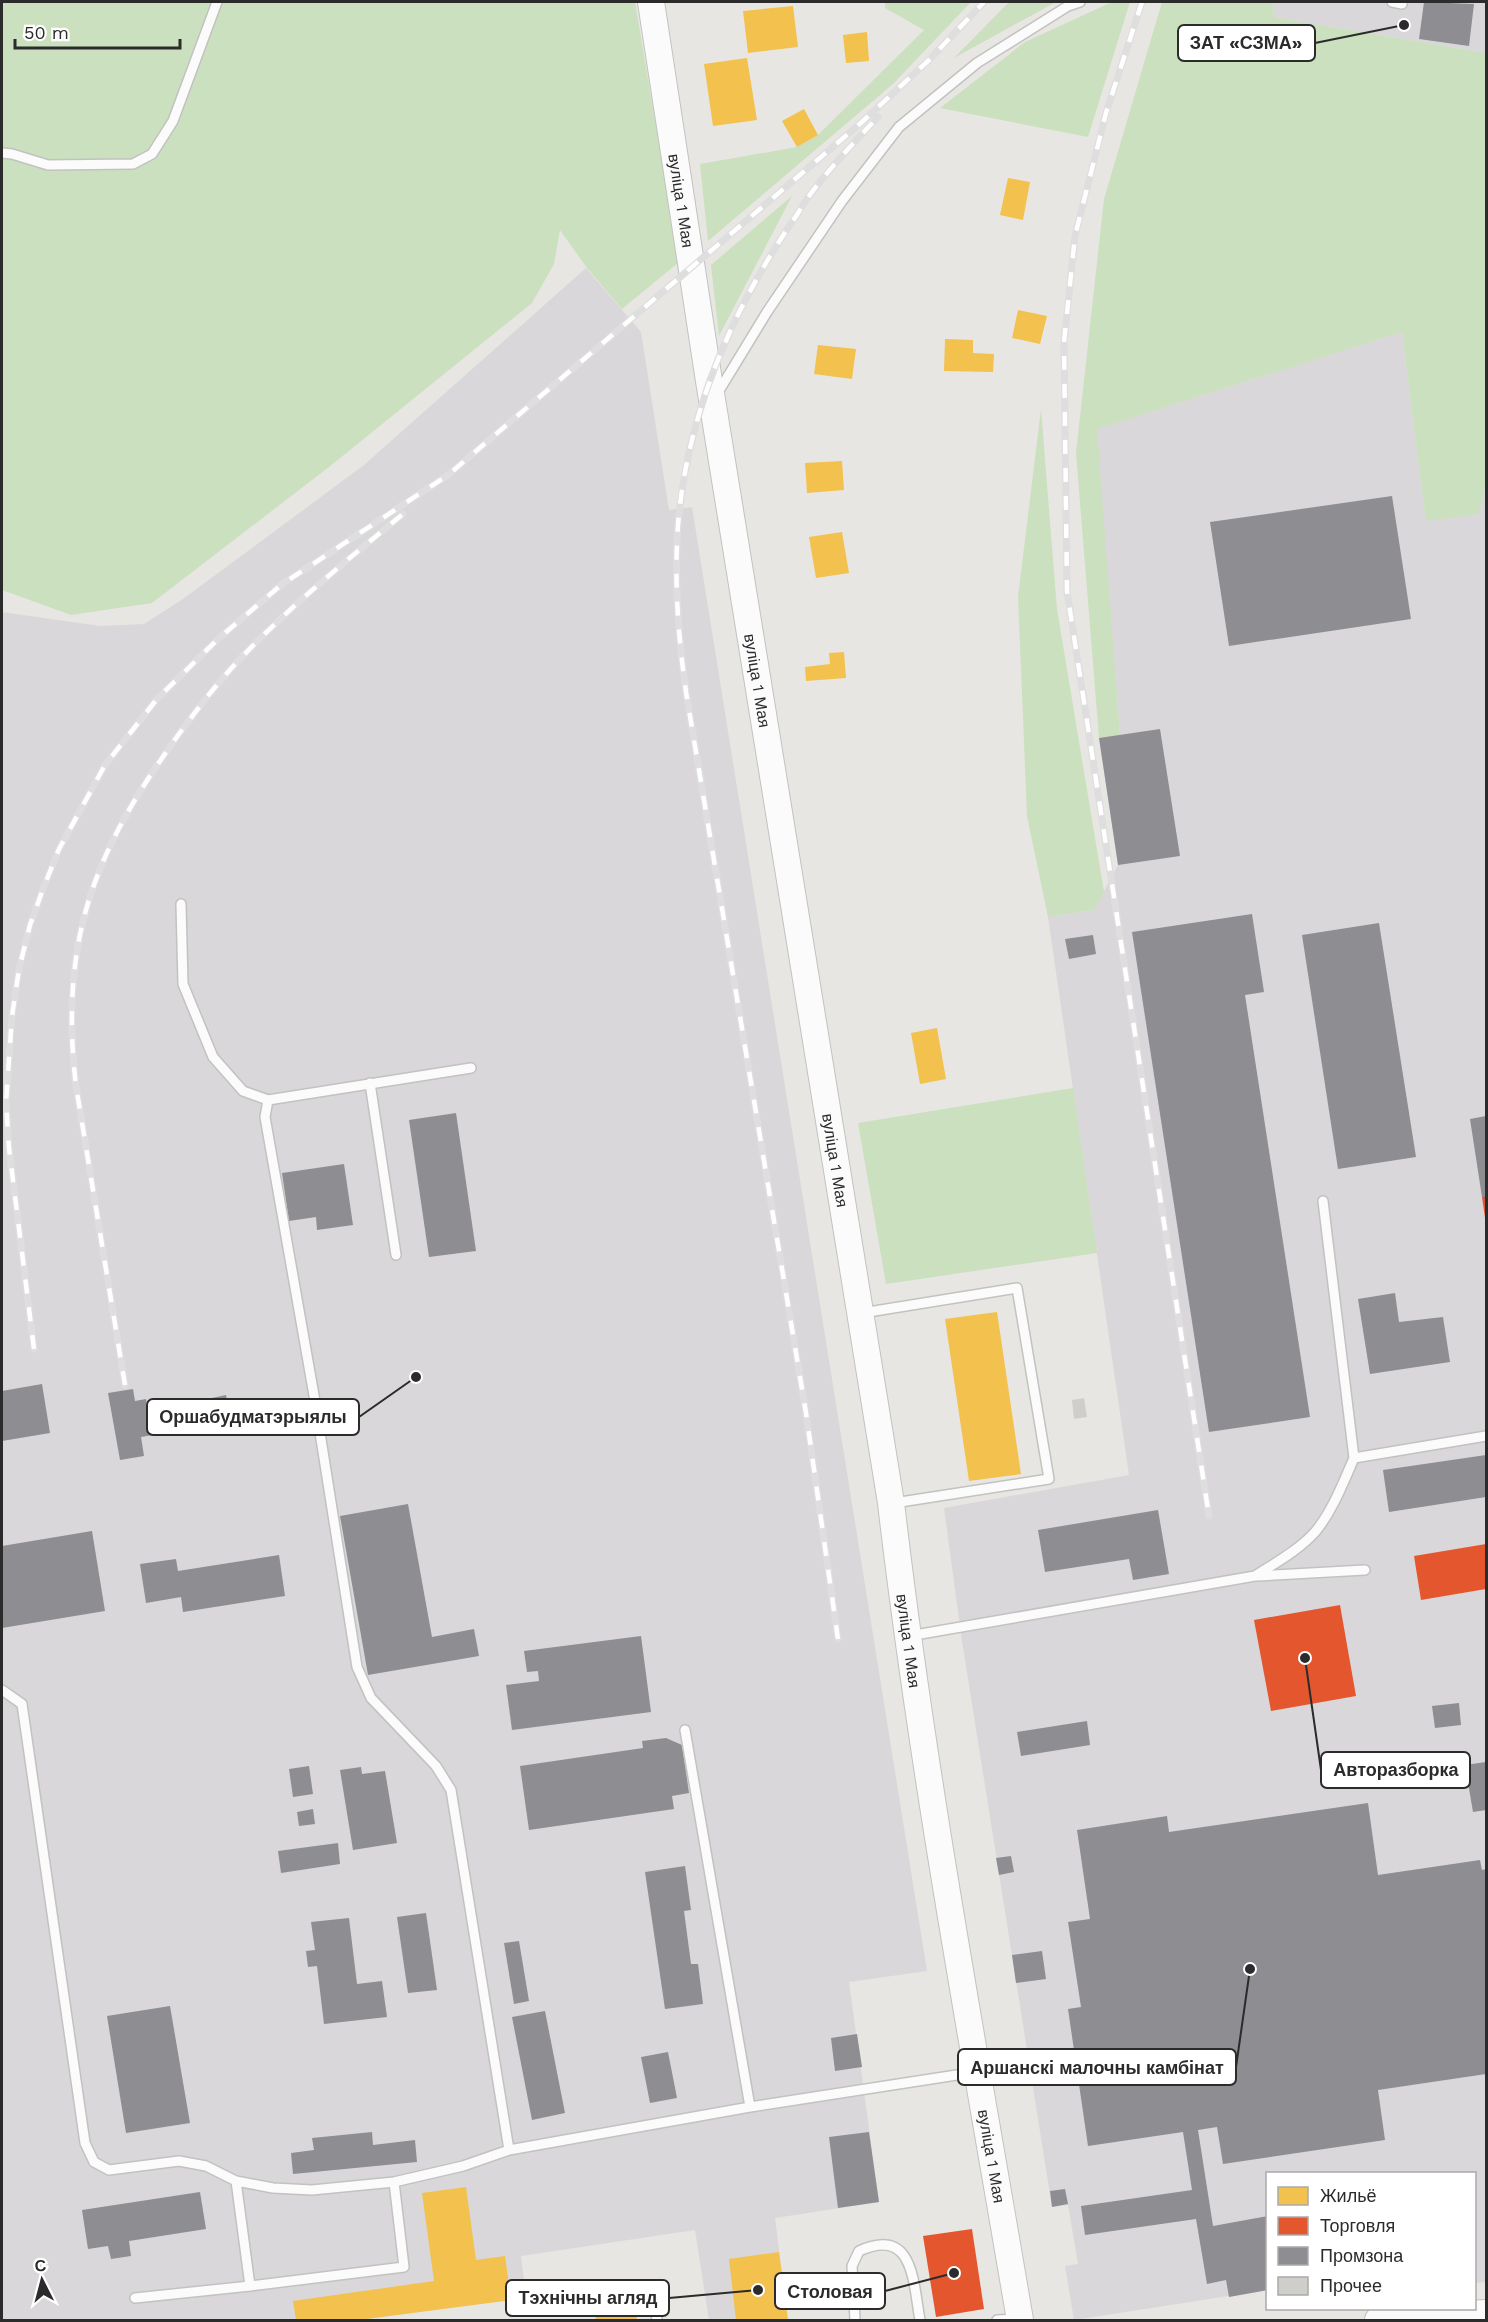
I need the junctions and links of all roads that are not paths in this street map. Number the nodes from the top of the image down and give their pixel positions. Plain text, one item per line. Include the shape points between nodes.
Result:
1 (217, 2) edge
2 (651, 2) edge
3 (1080, 2) edge
4 (2, 153) edge
5 (712, 401) junction
6 (181, 904) dead end
7 (471, 1068) dead end
8 (370, 1083) junction
9 (268, 1100) junction
10 (1323, 1201) dead end
11 (396, 1255) dead end
12 (861, 1313) junction
13 (1486, 1437) edge
14 (1354, 1458) junction
15 (891, 1503) junction
16 (1365, 1570) dead end
17 (1255, 1576) junction
18 (907, 1636) junction
19 (2, 1690) edge
20 (685, 1730) dead end
21 (978, 2072) junction
22 (750, 2107) junction
23 (509, 2150) junction
24 (236, 2181) junction
25 (394, 2182) junction
26 (250, 2286) junction
27 (653, 2296) dead end
28 (135, 2298) dead end
29 (1486, 2313) edge
30 (657, 2320) edge
31 (855, 2320) edge
32 (920, 2320) edge
33 (1012, 2320) edge
34 (1378, 2320) edge

1 - 4 lane via 173,121 152,154 133,164 48,165
2 - 5 street, вуліца 1 Мая
3 - 5 lane via 977,63 899,127 842,201
5 - 12 street, вуліца 1 Мая
6 - 9 lane via 183,984 213,1057 243,1092
7 - 8 lane
8 - 9 lane
8 - 11 lane
9 - 23 lane via 265,1117 357,1667 371,1698 436,1766 451,1790
10 - 14 lane
12 - 15 street, вуліца 1 Мая
12 - 15 lane via 1017,1288 1049,1479
13 - 14 lane
14 - 17 lane via 1315,1532
15 - 18 street, вуліца 1 Мая
16 - 17 lane
17 - 18 lane
18 - 21 street, вуліца 1 Мая
19 - 24 lane via 22,1704 85,2143 94,2162 109,2170 179,2161 206,2166
20 - 22 lane
21 - 22 lane
21 - 33 street, вуліца 1 Мая
22 - 23 lane
23 - 25 lane via 463,2166
24 - 25 lane via 312,2190
24 - 26 lane
25 - 26 lane via 404,2267
26 - 28 lane
27 - 30 lane
29 - 34 street
31 - 32 lane via 852,2266 859,2251 874,2244 900,2249 909,2260

